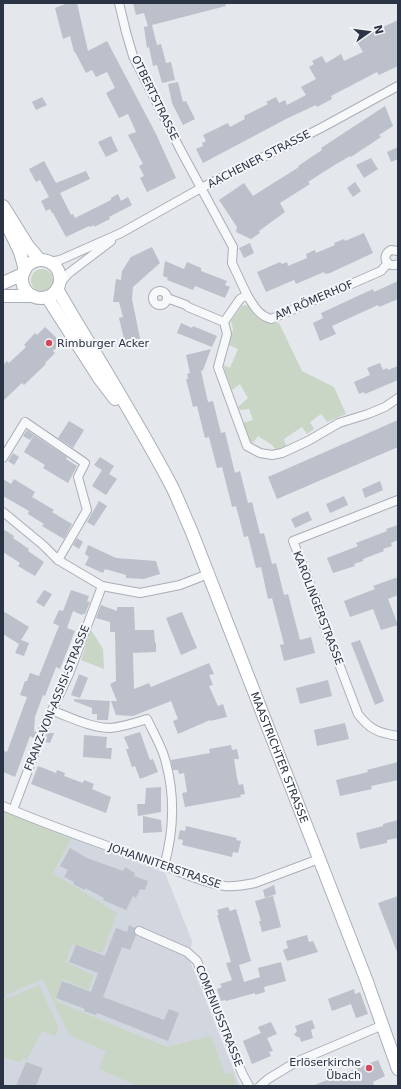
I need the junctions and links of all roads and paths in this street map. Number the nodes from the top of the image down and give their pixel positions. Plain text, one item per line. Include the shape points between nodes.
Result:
1 (119, 3) edge
2 (398, 86) edge
3 (201, 188) junction
4 (3, 206) edge
5 (3, 217) edge
6 (121, 233) junction
7 (398, 251) edge
8 (45, 261) junction
9 (388, 263) junction
10 (398, 264) edge
11 (24, 272) junction
12 (3, 283) edge
13 (58, 286) junction
14 (247, 295) junction
15 (3, 296) edge
16 (33, 296) junction
17 (47, 297) junction
18 (167, 298) dead end
19 (224, 322) junction
20 (398, 398) edge
21 (152, 449) junction
22 (3, 458) edge
23 (398, 500) edge
24 (3, 512) edge
25 (58, 560) junction
26 (208, 574) junction
27 (102, 586) junction
28 (53, 710) junction
29 (398, 736) edge
30 (3, 806) edge
31 (13, 810) junction
32 (319, 858) junction
33 (164, 866) junction
34 (139, 932) dead end
35 (383, 1025) junction
36 (396, 1052) edge
37 (398, 1069) edge
38 (249, 1086) edge
39 (260, 1086) edge

1 - 3 street, OTBERTSTRASSE via 133,56
2 - 3 street, AACHENER STRASSE
3 - 6 street, AACHENER STRASSE
3 - 14 street, AM RÖMERHOF via 233,247 232,263
4 - 8 street via 28,246
5 - 11 street via 20,252
6 - 8 street, AACHENER STRASSE via 60,260
6 - 13 street, AACHENER STRASSE via 76,268
7 - 9 street, AM RÖMERHOF via 388,251 385,257
8 - 11 street via 33,263
8 - 13 street via 57,270
9 - 10 street via 394,266
9 - 14 street, AM RÖMERHOF via 381,271 271,319 259,313
11 - 12 street
11 - 16 street via 24,285
13 - 17 street via 52,295
13 - 21 street, MAASTRICHTER STRASSE
14 - 19 street via 240,299
15 - 16 street
16 - 17 street
17 - 21 street, MAASTRICHTER STRASSE via 100,378
18 - 19 street
19 - 20 street via 227,334 218,367 247,446 260,453 282,453 339,424 385,407
21 - 26 street, MAASTRICHTER STRASSE via 171,485
22 - 25 street via 25,422 85,463 78,477 87,510
23 - 29 street, KAROLINGERSTRASSE via 293,541 358,714 365,724 374,730
24 - 25 street
25 - 27 street
26 - 27 street via 180,585 140,593
26 - 32 street, MAASTRICHTER STRASSE
27 - 28 street, FRANZ-VON-ASSISI-STRASSE
28 - 31 street, FRANZ-VON-ASSISI-STRASSE
28 - 33 street via 93,726 109,728 147,719 165,759 170,784 172,825
30 - 31 street, JOHANNITERSTRASSE
31 - 33 street, JOHANNITERSTRASSE
32 - 33 street, JOHANNITERSTRASSE via 241,886 211,883
32 - 35 street, MAASTRICHTER STRASSE
34 - 38 street, COMENIUSSTRASSE via 188,952 196,961
35 - 36 street, MAASTRICHTER STRASSE
35 - 39 street via 296,1062 268,1078
36 - 37 street, MAASTRICHTER STRASSE

